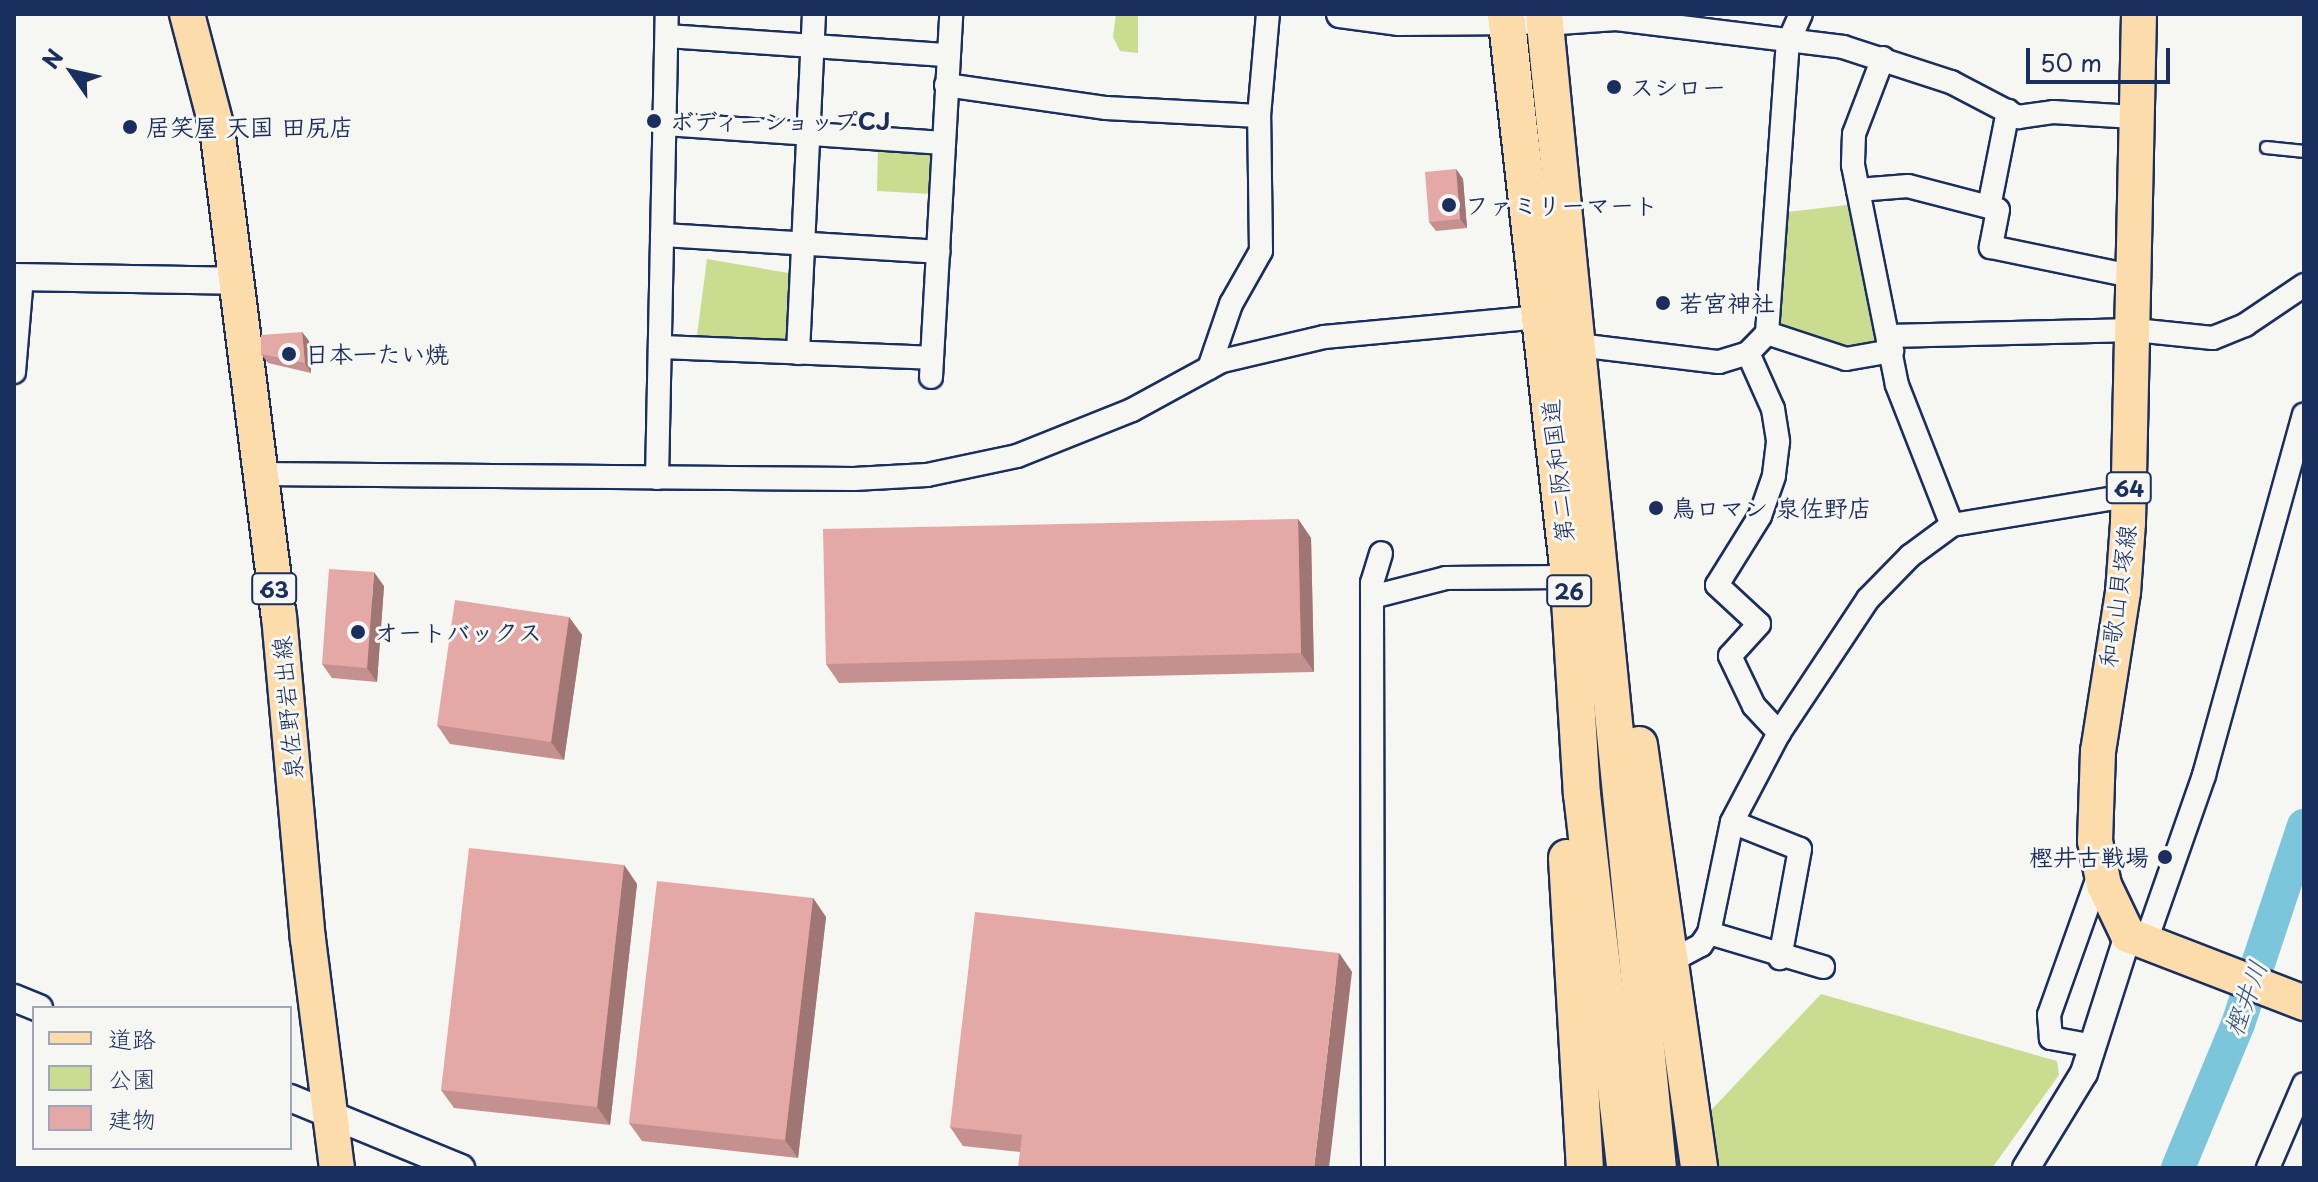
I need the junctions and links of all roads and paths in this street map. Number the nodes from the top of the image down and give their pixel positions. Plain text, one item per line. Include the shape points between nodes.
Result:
1 (187, 14) edge
2 (814, 14) edge
3 (951, 14) edge
4 (1268, 14) edge
5 (1340, 14) edge
6 (1801, 14) edge
7 (2139, 14) edge
8 (1507, 16) edge
9 (1545, 19) edge
10 (1671, 21) edge
11 (667, 25) edge
12 (1788, 43) junction
13 (813, 46) junction
14 (948, 55) junction
15 (1883, 58) junction
16 (946, 85) junction
17 (2008, 111) junction
18 (1259, 116) junction
19 (2134, 117) junction
20 (665, 124) junction
21 (809, 134) junction
22 (943, 143) junction
23 (2266, 147) dead end
24 (2304, 151) edge
25 (1858, 190) junction
26 (1989, 207) junction
27 (662, 235) junction
28 (805, 244) junction
29 (938, 252) junction
30 (18, 277) edge
31 (2136, 277) junction
32 (235, 281) junction
33 (2304, 285) edge
34 (1540, 317) junction
35 (2135, 330) junction
36 (1767, 333) junction
37 (1891, 343) junction
38 (1578, 345) junction
39 (660, 347) junction
40 (798, 353) junction
41 (1748, 353) junction
42 (1209, 368) junction
43 (14, 372) edge
44 (2304, 415) edge
45 (259, 474) junction
46 (657, 478) junction
47 (2128, 496) junction
48 (1952, 525) junction
49 (1594, 530) junction
50 (1381, 553) dead end
51 (1566, 572) junction
52 (1372, 597) junction
53 (1779, 733) junction
54 (1732, 822) junction
55 (2101, 871) junction
56 (1709, 933) junction
57 (2137, 938) junction
58 (1780, 958) junction
59 (1669, 962) junction
60 (1823, 967) dead end
61 (14, 998) edge
62 (2304, 1003) edge
63 (34, 1006) edge
64 (2094, 1046) junction
65 (2304, 1084) edge
66 (292, 1099) edge
67 (331, 1112) junction
68 (1681, 1165) edge
69 (337, 1168) edge
70 (461, 1168) edge
71 (1373, 1168) edge
72 (1585, 1168) edge
73 (1625, 1168) edge
74 (2026, 1168) edge
75 (2268, 1168) edge

1 - 32 main road, 泉佐野岩出線 / 63 via 217,128
2 - 13 street
3 - 14 street
4 - 18 street
5 - 8 street via 1399,22
6 - 12 street
7 - 19 main road, 和歌山貝塚線 / 64
8 - 9 street
8 - 34 highway, 第二阪和国道 / 26
9 - 10 street
9 - 38 highway, 第二阪和国道 / 26
10 - 12 street
11 - 13 street
11 - 20 street
12 - 15 street via 1843,47
12 - 36 street
13 - 14 street
13 - 21 street
14 - 16 street
15 - 17 street via 1951,82
15 - 25 street via 1854,134
16 - 18 street via 1106,108
16 - 22 street
17 - 19 street via 2018,117 2053,112
17 - 26 street
18 - 42 street via 1261,251 1231,304
19 - 31 main road, 和歌山貝塚線 / 64
20 - 21 street
20 - 27 street
21 - 22 street
21 - 28 street
22 - 29 street
23 - 24 lane
25 - 26 street via 1908,186
25 - 37 street
26 - 31 street via 1998,210 1991,247
27 - 28 street
27 - 39 street
28 - 29 street
28 - 40 street
29 - 40 street via 932,367
30 - 32 street
30 - 43 street
31 - 35 main road, 和歌山貝塚線 / 64
32 - 45 main road, 泉佐野岩出線 / 63
33 - 35 street via 2245,325 2213,338
34 - 38 street
34 - 42 street via 1324,337 1264,347
34 - 51 highway, 第二阪和国道 / 26
35 - 37 street
35 - 47 main road, 和歌山貝塚線 / 64
36 - 37 street via 1846,359
36 - 41 street
37 - 48 street via 1897,385
38 - 41 street via 1719,362
38 - 49 highway, 第二阪和国道 / 26
39 - 40 street
39 - 46 street
41 - 53 street via 1773,409 1778,442 1774,476 1760,516 1717,585 1759,624 1730,656 1754,706
42 - 46 street via 1132,410 1017,456 927,475
44 - 57 street via 2204,775
45 - 46 street
45 - 67 main road, 泉佐野岩出線 / 63
47 - 48 street
47 - 55 main road, 和歌山貝塚線 / 64 via 2123,592 2098,751 2095,841
48 - 53 street via 1910,556 1868,599
49 - 59 highway via 1617,592
49 - 68 highway, 第二阪和国道 / 26
50 - 52 street
51 - 52 street via 1446,578
51 - 72 highway via 1552,616 1585,1015
51 - 73 highway, 第二阪和国道 / 26 via 1582,794
52 - 71 street
53 - 54 street
54 - 56 street
54 - 58 street via 1800,849
55 - 57 main road, 和歌山貝塚線 / 64
55 - 64 street via 2049,1015 2051,1038
56 - 58 street
56 - 59 street via 1701,945
57 - 62 main road
57 - 64 street
58 - 60 street
59 - 68 highway via 1666,1008
61 - 63 street
64 - 74 street via 2077,1087
65 - 75 street
66 - 67 street
67 - 69 main road, 泉佐野岩出線 / 63
67 - 70 street

